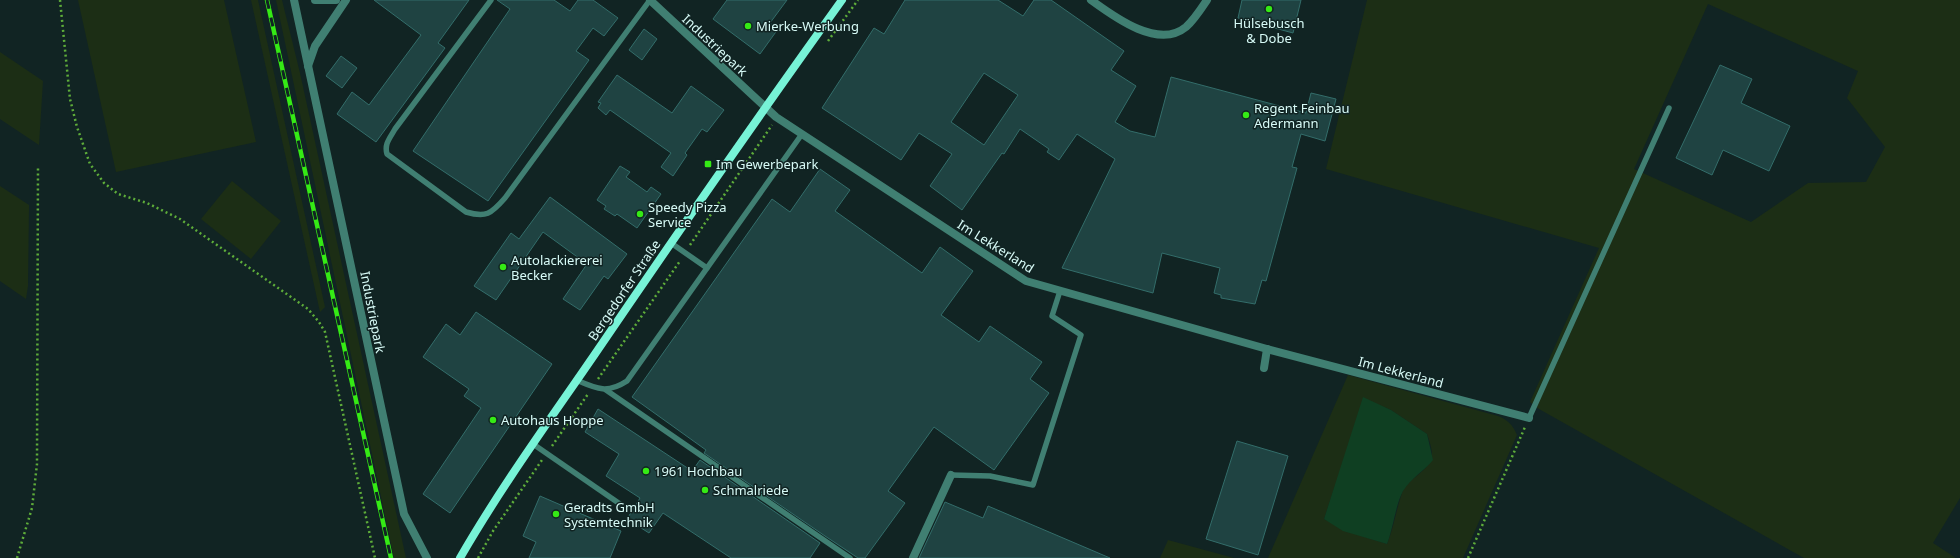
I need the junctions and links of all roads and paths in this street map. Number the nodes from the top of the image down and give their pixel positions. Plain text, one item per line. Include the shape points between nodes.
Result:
1 (60, 0) edge
2 (294, 0) edge
3 (315, 0) edge
4 (336, 0) edge
5 (346, 0) edge
6 (491, 0) edge
7 (650, 0) edge
8 (842, 0) edge
9 (1091, 0) edge
10 (1207, 0) edge
11 (308, 67) junction
12 (764, 108) junction
13 (1669, 108) dead end
14 (776, 117) junction
15 (802, 134) junction
16 (38, 166) dead end
17 (670, 243) junction
18 (685, 253) junction
19 (707, 268) junction
20 (1060, 291) junction
21 (1267, 350) junction
22 (1264, 368) dead end
23 (576, 380) junction
24 (592, 387) junction
25 (606, 390) junction
26 (1529, 418) junction
27 (534, 444) junction
28 (547, 453) junction
29 (951, 475) joint
30 (620, 504) dead end
31 (17, 558) edge
32 (375, 558) edge
33 (427, 558) edge
34 (460, 558) edge
35 (478, 558) edge
36 (850, 558) edge
37 (913, 558) edge
38 (1468, 558) edge

1 - 32 path via 70,99 90,164 104,183 118,194 147,203 180,219 308,309 325,332
2 - 11 street, Industriepark
3 - 4 street
5 - 11 street via 315,46
6 - 7 lane via 395,129 386,142 385,150 466,212 478,216 495,210 505,198
7 - 12 street, Industriepark
8 - 12 street, Bergedorfer Straße
9 - 10 street via 1142,32 1167,34 1185,28
11 - 33 street, Industriepark via 404,514
12 - 14 street, Im Lekkerland
12 - 17 street, Bergedorfer Straße
13 - 26 lane
14 - 15 street, Im Lekkerland
14 - 18 path
15 - 19 lane
15 - 20 street, Im Lekkerland via 1026,281
16 - 31 path via 37,464 32,508
17 - 18 lane
17 - 23 street, Bergedorfer Straße
18 - 19 lane
18 - 24 path
19 - 25 lane via 627,381
20 - 21 street, Im Lekkerland
20 - 29 lane via 1052,316 1081,335 1033,485 990,476
21 - 22 street
21 - 26 street, Im Lekkerland
23 - 24 lane
23 - 27 street, Bergedorfer Straße
24 - 25 lane
24 - 28 path
25 - 36 lane
26 - 38 path
27 - 28 lane
27 - 34 street, Bergedorfer Straße
28 - 30 lane
28 - 35 path via 493,531
29 - 37 street

